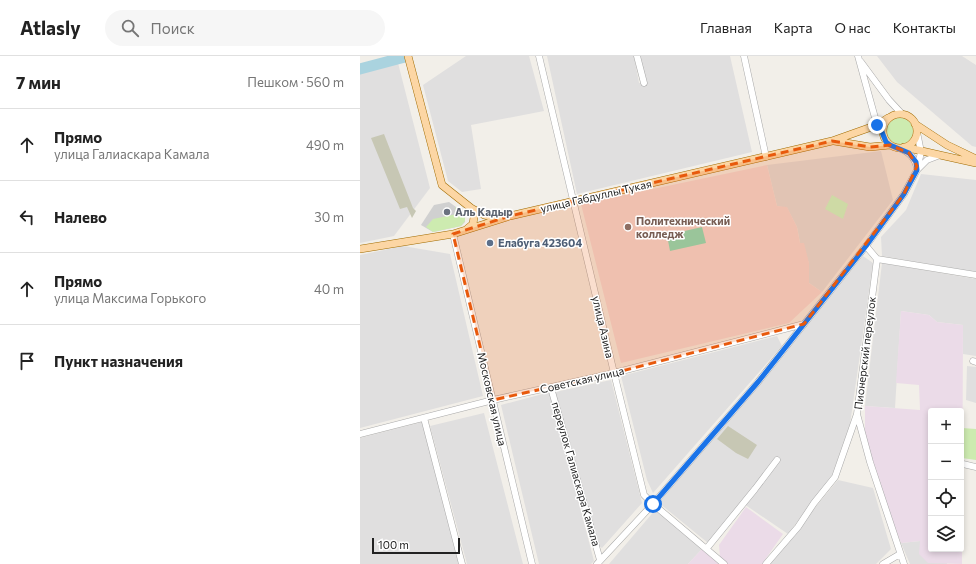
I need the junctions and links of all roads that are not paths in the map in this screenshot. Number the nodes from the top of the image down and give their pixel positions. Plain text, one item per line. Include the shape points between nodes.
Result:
1 (408, 56) edge
2 (538, 56) edge
3 (637, 56) edge
4 (744, 56) edge
5 (858, 57) edge
6 (644, 83) dead end
7 (902, 114) junction
8 (888, 118) junction
9 (915, 124) junction
10 (877, 125) junction
11 (882, 132) junction
12 (917, 132) junction
13 (832, 141) junction
14 (890, 145) junction
15 (901, 148) junction
16 (921, 152) junction
17 (940, 155) junction
18 (766, 156) junction
19 (976, 159) edge
20 (976, 163) edge
21 (917, 170) junction
22 (573, 200) junction
23 (471, 208) junction
24 (510, 216) junction
25 (465, 230) junction
26 (453, 234) junction
27 (866, 246) junction
28 (360, 249) edge
29 (877, 259) junction
30 (976, 275) edge
31 (804, 324) junction
32 (614, 373) junction
33 (551, 388) junction
34 (493, 400) junction
35 (857, 414) junction
36 (424, 418) junction
37 (360, 434) edge
38 (777, 460) dead end
39 (964, 464) edge
40 (976, 467) edge
41 (653, 504) junction
42 (707, 548) junction
43 (900, 554) junction
44 (598, 562) edge
45 (462, 564) edge
46 (532, 564) edge
47 (724, 564) edge
48 (766, 564) edge
49 (882, 564) edge
50 (904, 564) edge

1 - 23 main road via 442,185
2 - 22 street, улица Азина
3 - 6 street
4 - 18 street
5 - 7 street
5 - 10 street
7 - 8 main road via 894,114
7 - 9 main road via 908,116
8 - 10 main road, улица Габдуллы Тукая
8 - 11 main road
9 - 12 main road
9 - 19 main road via 947,145
10 - 11 street
10 - 13 main road, улица Габдуллы Тукая
11 - 14 main road
12 - 15 main road via 913,142
12 - 16 street
13 - 14 main road, улица Габдуллы Тукая via 870,147
13 - 18 main road, улица Габдуллы Тукая
14 - 15 main road
15 - 16 main road
15 - 21 street via 912,156
16 - 17 main road
16 - 21 street
17 - 20 main road
17 - 21 street via 927,160
18 - 22 main road, улица Габдуллы Тукая
21 - 27 street via 904,194
22 - 24 main road, улица Габдуллы Тукая
22 - 32 street, улица Азина
23 - 24 main road via 484,215
23 - 25 main road via 473,224
24 - 25 main road, улица Габдуллы Тукая
25 - 26 main road, улица Габдуллы Тукая
26 - 28 main road, улица Габдуллы Тукая
26 - 34 street, Московская улица
27 - 29 street
27 - 31 street
29 - 30 street
29 - 35 street, Пионерский переулок
31 - 32 street, Советская улица
31 - 41 street via 758,382
32 - 33 street, Советская улица
32 - 41 street, улица Азина via 644,496
33 - 34 street, Советская улица
33 - 44 street, переулок Галиаскара Камала
34 - 36 street, Советская улица
34 - 46 street, Московская улица
35 - 43 street
35 - 48 street, Пионерский переулок via 835,477 798,527
36 - 37 street, Советская улица
36 - 45 street
38 - 42 street
39 - 40 street
41 - 42 street, улица Азина
41 - 44 street
42 - 47 street, улица Азина
43 - 49 street
43 - 50 street

